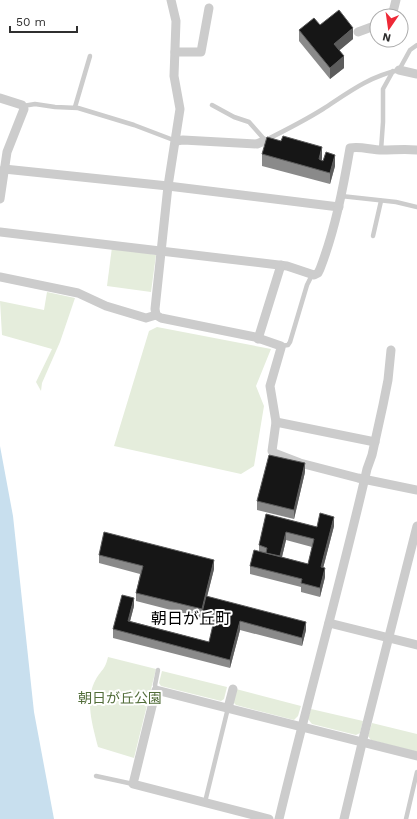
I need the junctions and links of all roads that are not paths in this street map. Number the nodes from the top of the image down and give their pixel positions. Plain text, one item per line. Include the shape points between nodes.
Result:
1 (170, 0) edge
2 (209, 8) dead end
3 (369, 28) edge
4 (358, 32) dead end
5 (417, 45) edge
6 (175, 52) junction
7 (90, 56) dead end
8 (396, 70) junction
9 (417, 74) edge
10 (0, 98) edge
11 (212, 105) dead end
12 (23, 106) junction
13 (75, 107) junction
14 (176, 141) junction
15 (264, 141) junction
16 (381, 150) junction
17 (417, 150) edge
18 (4, 169) junction
19 (168, 186) junction
20 (341, 196) junction
21 (0, 199) edge
22 (381, 201) junction
23 (339, 207) junction
24 (417, 207) edge
25 (0, 232) edge
26 (373, 236) dead end
27 (162, 250) junction
28 (281, 265) junction
29 (312, 275) junction
30 (0, 277) edge
31 (156, 315) junction
32 (258, 339) junction
33 (281, 346) junction
34 (391, 350) dead end
35 (276, 422) junction
36 (375, 442) junction
37 (365, 478) junction
38 (417, 490) edge
39 (417, 526) edge
40 (329, 622) junction
41 (389, 638) junction
42 (417, 645) edge
43 (158, 670) dead end
44 (233, 688) dead end
45 (156, 690) junction
46 (228, 708) junction
47 (301, 726) junction
48 (362, 742) junction
49 (417, 756) edge
50 (417, 772) edge
51 (96, 776) dead end
52 (133, 784) junction
53 (205, 802) junction
54 (269, 819) edge
55 (279, 819) edge
56 (344, 819) edge
57 (406, 819) edge

1 - 6 street via 176,21
2 - 6 street via 200,52
3 - 4 street
5 - 8 lane via 410,50
6 - 14 street via 174,82 180,106
7 - 13 lane
8 - 9 street
8 - 15 lane via 369,80
8 - 16 lane via 382,89
10 - 12 street
11 - 15 lane via 249,122
12 - 13 lane via 35,104
12 - 18 street via 7,152
13 - 14 lane via 129,123
14 - 15 street via 257,144
14 - 19 street
16 - 17 street
16 - 20 street via 350,148
18 - 19 street
18 - 21 street
19 - 23 street
19 - 27 street
20 - 22 lane
20 - 23 street
22 - 24 lane
22 - 26 lane
23 - 29 street via 320,269
25 - 27 street
27 - 28 street
27 - 31 street
28 - 29 street
28 - 32 street
29 - 33 lane via 290,342
30 - 31 street via 78,293 106,306 146,318
31 - 32 street
32 - 33 street
33 - 35 street via 270,386
34 - 36 street via 388,380
35 - 36 street
35 - 37 street via 272,451 274,453 300,463
36 - 37 street
37 - 38 street
37 - 40 street
39 - 41 street
40 - 41 street
40 - 47 street
41 - 42 street
41 - 48 street
43 - 45 lane
44 - 46 street
45 - 46 street
45 - 52 street
46 - 47 street
46 - 53 lane
47 - 48 street
47 - 55 street
48 - 49 street
48 - 56 street
50 - 57 lane
51 - 52 lane
52 - 53 street
53 - 54 street

